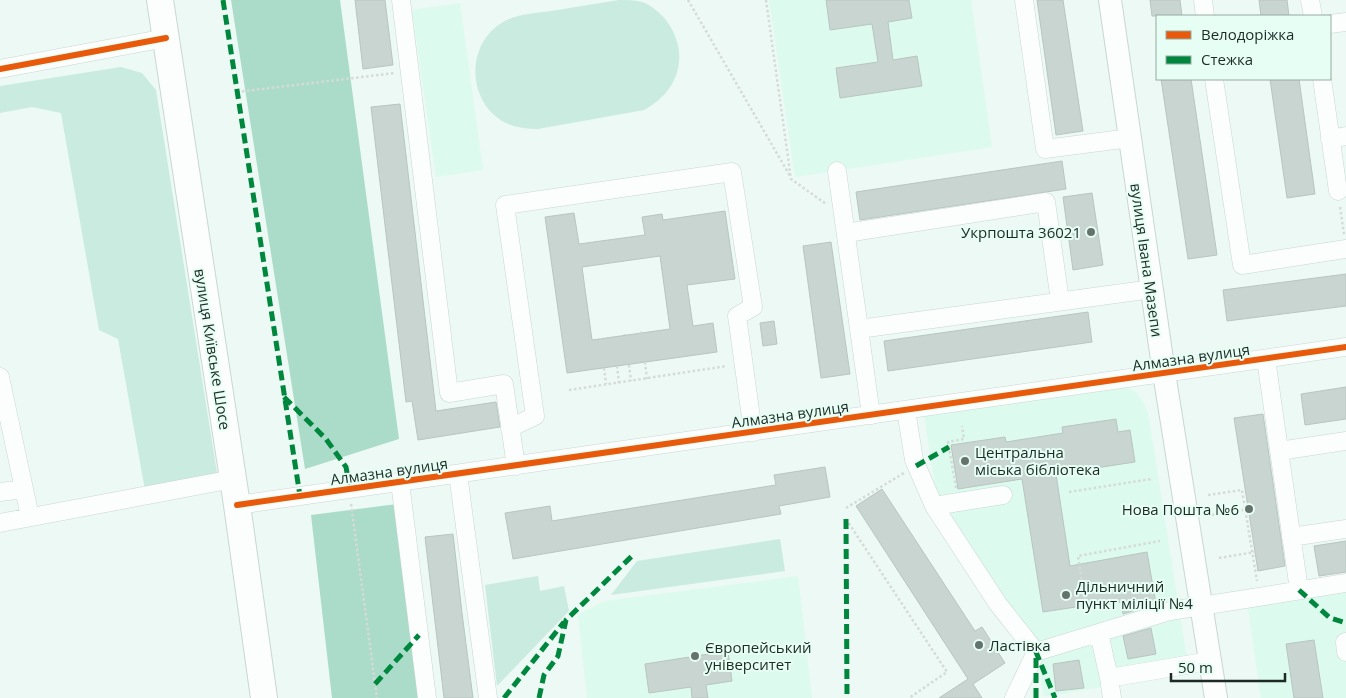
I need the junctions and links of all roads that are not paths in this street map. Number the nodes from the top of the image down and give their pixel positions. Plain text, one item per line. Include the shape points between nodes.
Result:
1 (160, 0) edge
2 (401, 0) edge
3 (1024, 0) edge
4 (1110, 0) edge
5 (1203, 0) edge
6 (1310, 0) edge
7 (1205, 15) edge
8 (1313, 15) edge
9 (1346, 22) edge
10 (1331, 24) edge
11 (166, 38) junction
12 (0, 69) edge
13 (1214, 80) edge
14 (1322, 80) edge
15 (1130, 138) junction
16 (1338, 138) edge
17 (837, 171) dead end
18 (1338, 191) road end
19 (844, 224) junction
20 (1345, 243) edge
21 (1152, 289) junction
22 (1060, 301) junction
23 (859, 329) junction
24 (1346, 347) edge
25 (1266, 359) junction
26 (1164, 373) junction
27 (0, 376) edge
28 (906, 410) junction
29 (871, 415) junction
30 (510, 428) junction
31 (753, 432) junction
32 (1346, 441) edge
33 (1279, 451) junction
34 (516, 466) junction
35 (458, 474) junction
36 (233, 479) junction
37 (400, 482) junction
38 (24, 489) junction
39 (0, 492) edge
40 (1003, 495) dead end
41 (237, 506) junction
42 (934, 506) junction
43 (30, 517) junction
44 (0, 522) edge
45 (1346, 529) edge
46 (1291, 538) junction
47 (1346, 583) edge
48 (1299, 590) junction
49 (1201, 605) junction
50 (1099, 633) junction
51 (1346, 642) edge
52 (1036, 652) junction
53 (1346, 652) edge
54 (1210, 661) junction
55 (1109, 678) junction
56 (264, 698) edge
57 (427, 698) edge
58 (488, 698) edge
59 (1014, 698) edge
60 (1112, 698) edge
61 (1216, 698) edge

1 - 11 highway, вулиця Київське Шосе
2 - 30 street via 449,393 504,384
3 - 15 street via 1045,149
4 - 15 main road, вулиця Івана Мазепи
5 - 7 street
6 - 8 street
9 - 10 street
11 - 12 street
11 - 36 highway, вулиця Київське Шосе
13 - 20 street via 1242,265
14 - 16 street
15 - 21 main road, вулиця Івана Мазепи
16 - 18 street
17 - 19 street
19 - 22 street via 1046,202
19 - 23 street
21 - 22 street
21 - 26 main road, вулиця Івана Мазепи
22 - 23 street
23 - 29 street
24 - 25 street, Алмазна вулиця
25 - 26 street, Алмазна вулиця
25 - 33 street
26 - 28 street, Алмазна вулиця
26 - 49 main road, вулиця Івана Мазепи
27 - 38 street
28 - 29 street, Алмазна вулиця
28 - 42 street via 914,460
29 - 31 street, Алмазна вулиця
30 - 31 street via 535,416 505,205 732,172 753,307 737,316
30 - 34 street
31 - 34 street, Алмазна вулиця
32 - 33 street
33 - 46 street
34 - 35 street, Алмазна вулиця
35 - 37 street, Алмазна вулиця
35 - 58 street
36 - 41 highway, вулиця Київське Шосе
36 - 43 street
37 - 41 street, Алмазна вулиця
37 - 57 street
38 - 39 street
38 - 43 street
40 - 42 street
41 - 56 highway, вулиця Київське Шосе
42 - 52 street via 998,604
43 - 44 street
45 - 46 street
46 - 48 street
47 - 48 street
48 - 49 street
49 - 50 street
49 - 54 main road, вулиця Івана Мазепи
50 - 52 street
50 - 55 street
51 - 53 street
52 - 59 street
54 - 55 street
54 - 61 main road, вулиця Івана Мазепи
55 - 60 street

